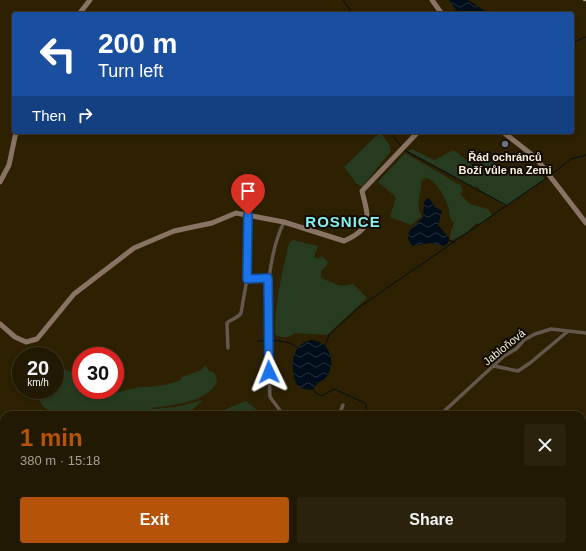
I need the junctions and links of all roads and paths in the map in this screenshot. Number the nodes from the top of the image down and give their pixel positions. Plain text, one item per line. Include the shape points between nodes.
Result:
1 (90, 0) edge
2 (432, 0) edge
3 (81, 12) edge
4 (441, 12) edge
5 (16, 134) edge
6 (416, 134) edge
7 (508, 134) edge
8 (0, 182) edge
9 (248, 215) junction
10 (284, 222) junction
11 (586, 222) edge
12 (268, 278) junction
13 (247, 279) junction
14 (0, 324) edge
15 (567, 332) junction
16 (586, 333) edge
17 (228, 348) dead end
18 (494, 366) junction
19 (343, 405) dead end
20 (281, 411) edge
21 (341, 411) edge
22 (444, 411) edge

1 - 3 street
2 - 4 street
5 - 8 street via 9,165
6 - 10 street via 362,191 368,217 360,234 344,241
7 - 11 street via 536,158
9 - 10 street
9 - 13 street
9 - 14 street via 236,213 212,223 174,230 134,248 74,294 37,339 32,341 15,338
10 - 12 street via 275,240
12 - 13 street
12 - 20 street via 270,397
13 - 17 street via 241,313 227,323
15 - 16 street, Jabloňová
15 - 18 street, Jabloňová via 551,329 534,334
15 - 18 street via 518,371
18 - 22 street, Jabloňová
19 - 21 street

